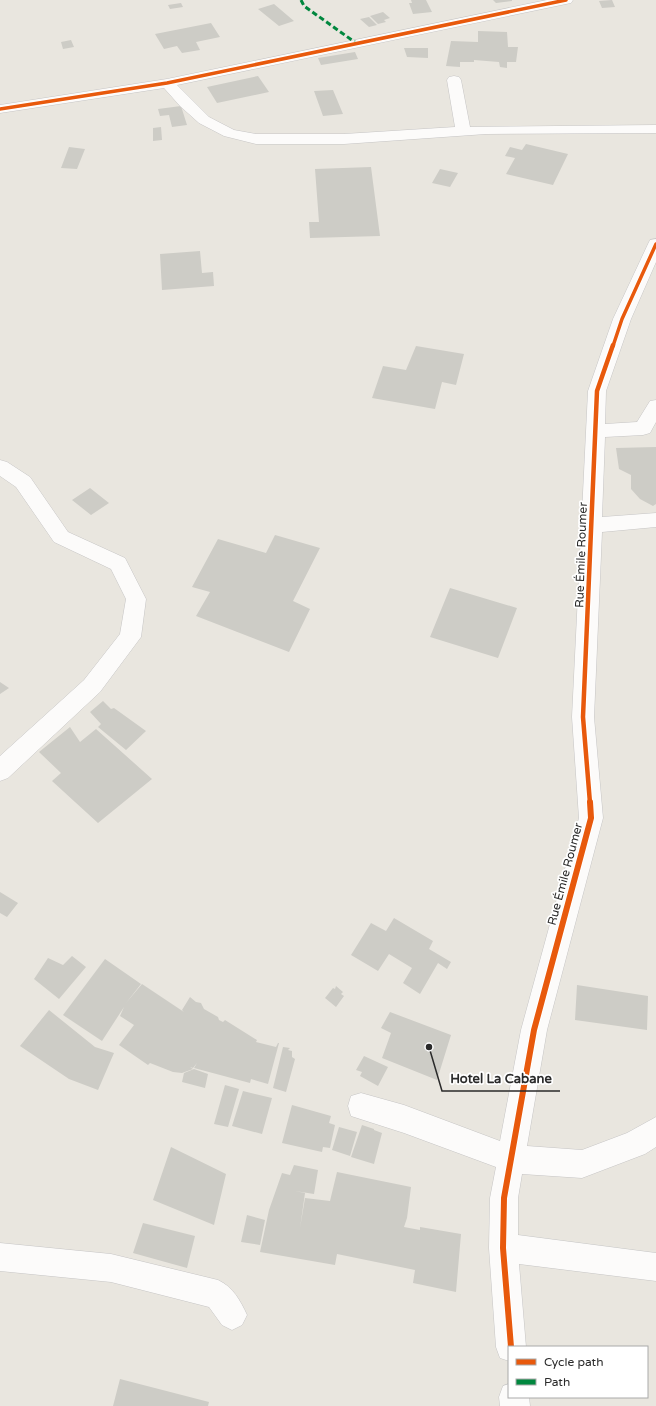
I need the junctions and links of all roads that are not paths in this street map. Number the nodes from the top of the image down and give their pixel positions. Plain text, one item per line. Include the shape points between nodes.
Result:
1 (566, 0) edge
2 (454, 80) dead end
3 (167, 83) junction
4 (0, 109) edge
5 (656, 129) edge
6 (463, 131) junction
7 (656, 244) edge
8 (656, 406) edge
9 (596, 431) junction
10 (0, 467) edge
11 (656, 520) edge
12 (592, 525) junction
13 (0, 771) edge
14 (361, 1106) dead end
15 (656, 1131) edge
16 (510, 1159) junction
17 (503, 1248) junction
18 (0, 1258) edge
19 (656, 1267) edge
20 (232, 1315) dead end
21 (511, 1346) edge

1 - 3 street
2 - 6 street
3 - 4 street
3 - 6 street via 204,120 228,133 256,139 344,139
5 - 6 street
7 - 9 street, Rue Émile Roumer via 622,320 597,392
8 - 9 street via 643,428
9 - 12 street, Rue Émile Roumer
10 - 13 street via 23,482 61,537 118,564 136,599 130,637 92,686
11 - 12 street
12 - 16 street, Rue Émile Roumer via 583,717 590,818 534,1030
14 - 16 street via 404,1119
15 - 16 street via 635,1144 582,1164
16 - 17 street, Rue Émile Roumer via 504,1198
17 - 19 street
17 - 21 street, Rue Émile Roumer
18 - 20 street via 119,1270 218,1296

